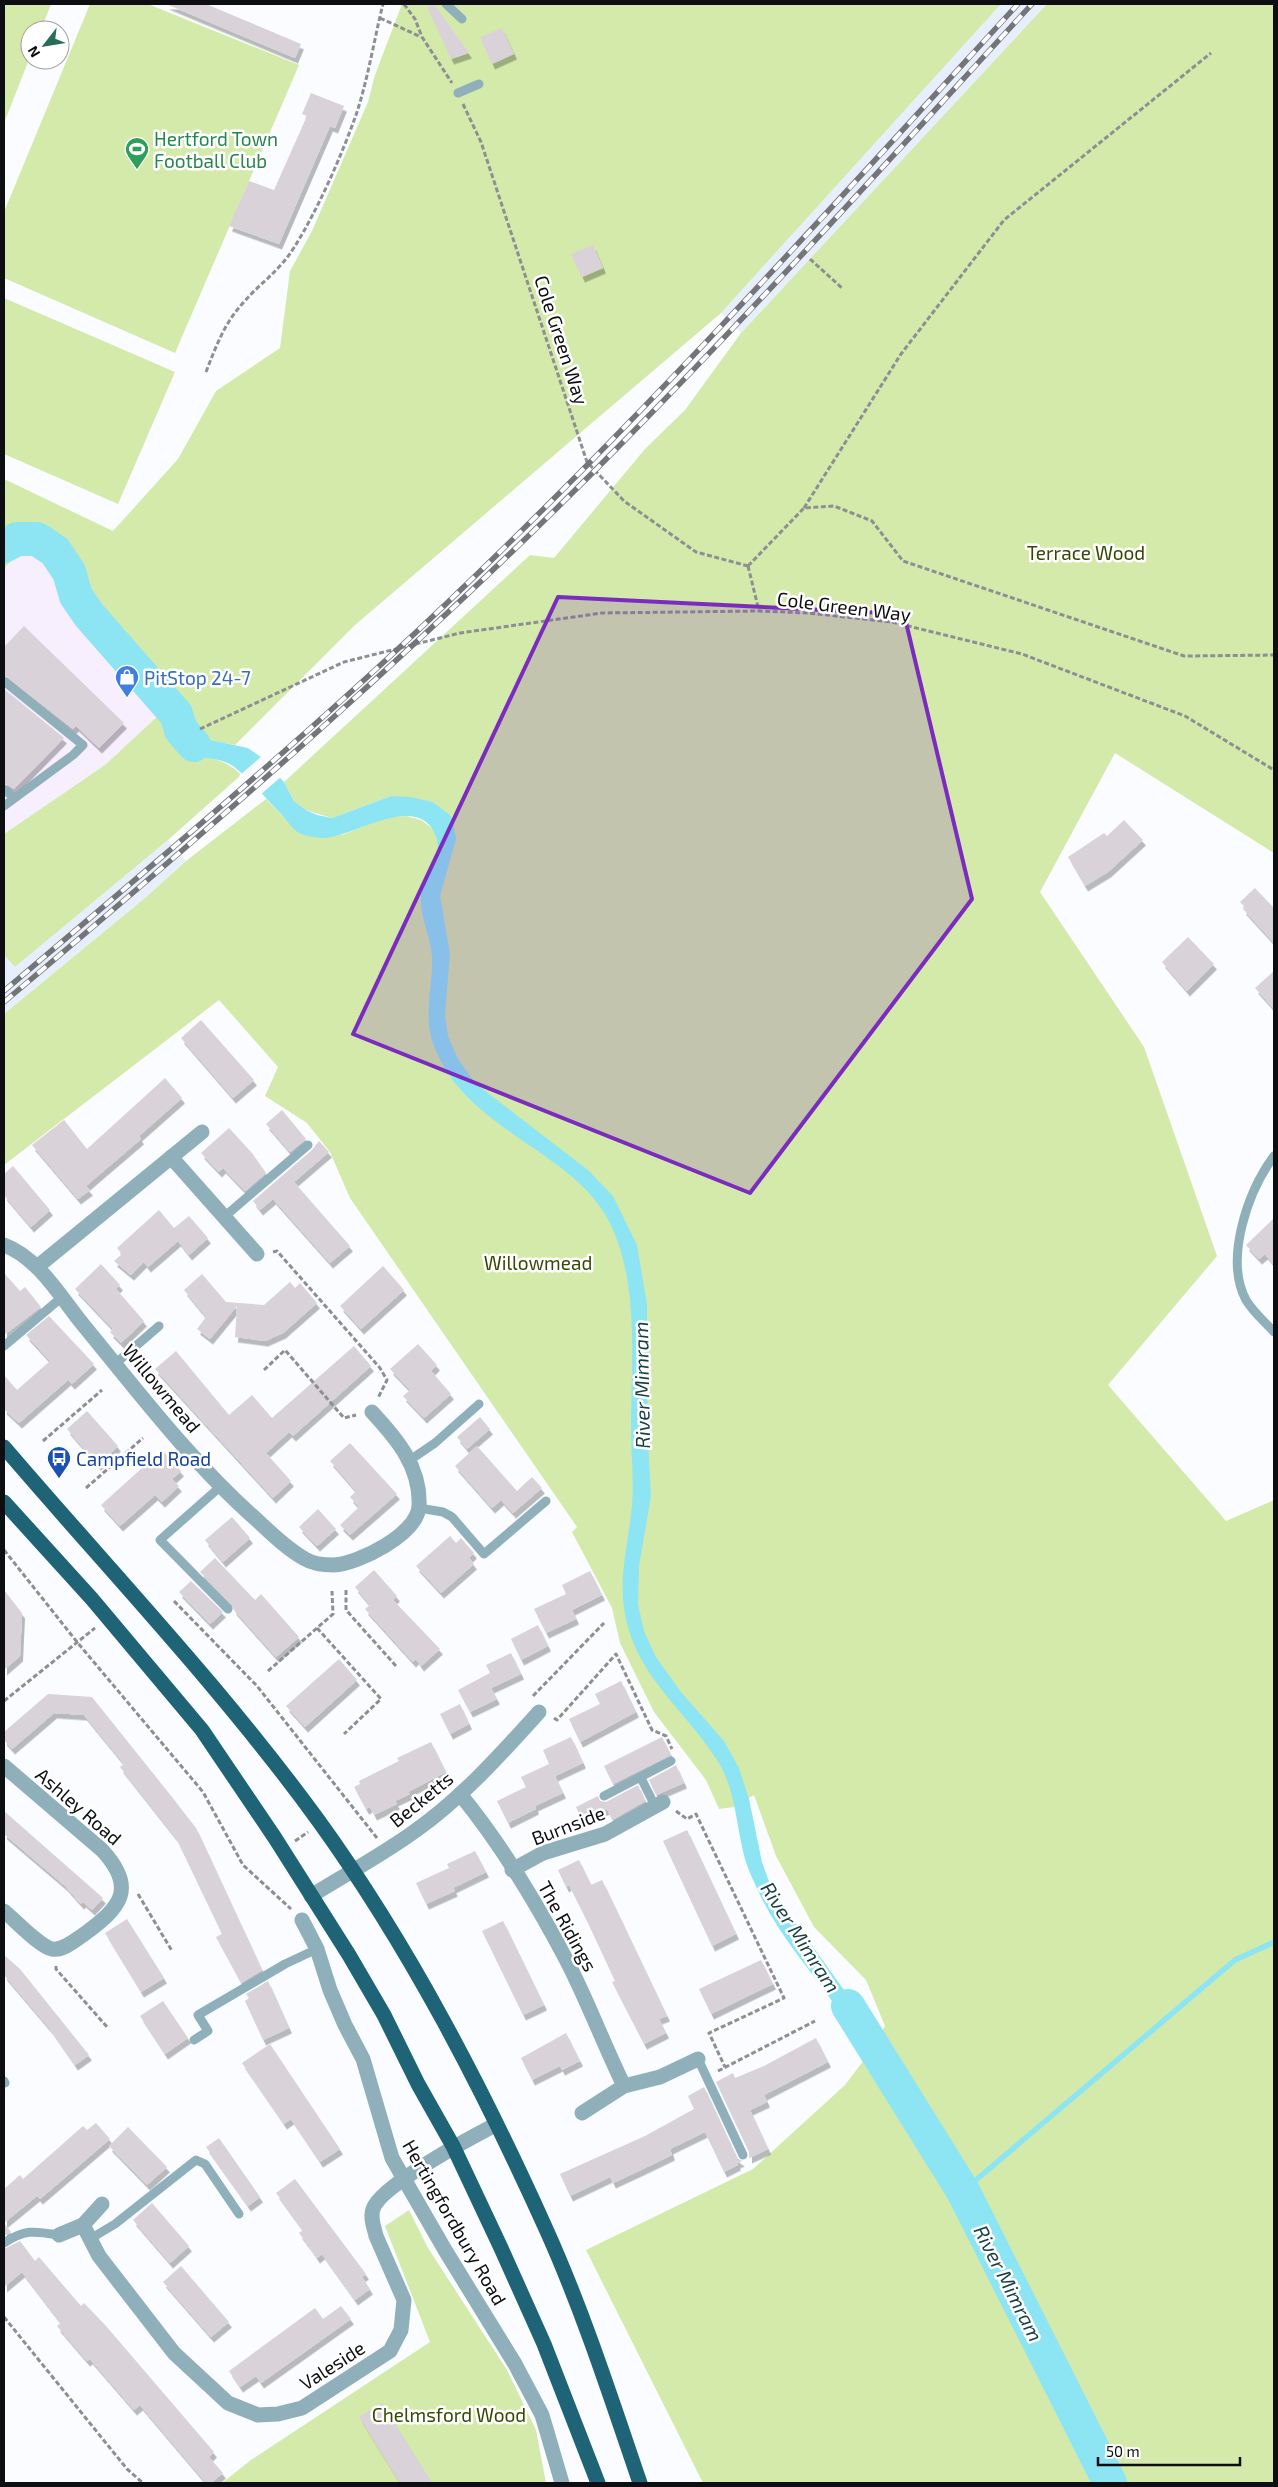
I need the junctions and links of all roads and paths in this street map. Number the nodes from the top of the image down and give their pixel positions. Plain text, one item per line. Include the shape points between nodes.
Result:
1 (383, 4) edge
2 (404, 4) edge
3 (446, 4) edge
4 (380, 18) junction
5 (462, 19) dead end
6 (422, 37) junction
7 (1211, 53) dead end
8 (479, 84) dead end
9 (458, 93) junction
10 (810, 258) dead end
11 (842, 288) dead end
12 (206, 372) dead end
13 (804, 508) junction
14 (748, 566) junction
15 (759, 611) junction
16 (1274, 655) edge
17 (4, 681) edge
18 (200, 729) dead end
19 (1274, 770) edge
20 (4, 789) edge
21 (14, 798) junction
22 (4, 806) edge
23 (202, 1132) dead end
24 (308, 1145) dead end
25 (1274, 1156) edge
26 (171, 1157) junction
27 (224, 1217) junction
28 (4, 1245) edge
29 (257, 1254) joint
30 (37, 1267) junction
31 (61, 1298) junction
32 (159, 1326) dead end
33 (1274, 1332) edge
34 (4, 1346) edge
35 (115, 1364) junction
36 (264, 1370) dead end
37 (102, 1390) dead end
38 (478, 1404) dead end
39 (372, 1412) junction
40 (142, 1438) dead end
41 (43, 1441) dead end
42 (4, 1447) edge
43 (410, 1460) junction
44 (221, 1486) junction
45 (86, 1488) dead end
46 (546, 1501) dead end
47 (4, 1502) edge
48 (420, 1508) junction
49 (4, 1550) edge
50 (346, 1590) dead end
51 (332, 1591) dead end
52 (174, 1601) dead end
53 (228, 1609) dead end
54 (604, 1623) dead end
55 (95, 1627) dead end
56 (317, 1628) junction
57 (77, 1642) junction
58 (396, 1666) dead end
59 (268, 1671) dead end
60 (4, 1701) edge
61 (539, 1712) junction
62 (344, 1734) dead end
63 (671, 1761) joint
64 (4, 1766) edge
65 (641, 1778) junction
66 (460, 1794) junction
67 (604, 1796) dead end
68 (659, 1804) junction
69 (314, 1829) dead end
70 (379, 1841) dead end
71 (292, 1843) dead end
72 (352, 1870) junction
73 (512, 1870) junction
74 (122, 1883) junction
75 (311, 1896) junction
76 (4, 1911) edge
77 (302, 1920) joint
78 (317, 1949) junction
79 (55, 1950) junction
80 (172, 1951) dead end
81 (815, 2021) dead end
82 (108, 2028) dead end
83 (194, 2040) dead end
84 (698, 2059) joint
85 (725, 2067) junction
86 (707, 2077) junction
87 (624, 2086) junction
88 (582, 2113) dead end
89 (496, 2125) junction
90 (452, 2146) junction
91 (743, 2155) dead end
92 (404, 2180) junction
93 (102, 2204) dead end
94 (239, 2214) dead end
95 (83, 2225) junction
96 (59, 2235) joint
97 (90, 2239) junction
98 (4, 2243) edge
99 (4, 2317) edge
100 (143, 2483) edge
101 (562, 2483) edge
102 (598, 2483) edge
103 (640, 2483) edge

1 - 4 path
2 - 6 path, Cole Green Way
3 - 5 lane
4 - 6 path
4 - 12 path via 356,114 321,196 281,268 230,318
6 - 9 path, Cole Green Way
7 - 13 path via 1004,220 902,354
8 - 9 lane
9 - 14 path, Cole Green Way via 481,142 587,462 624,501 696,552
10 - 11 path
13 - 14 path
13 - 16 path via 834,506 872,521 903,561 1184,656
14 - 15 path, Cole Green Way
15 - 18 path via 602,614 460,633 344,662
15 - 19 path, Cole Green Way via 892,622 1022,654 1185,716
17 - 21 lane via 83,745
20 - 21 lane
21 - 22 lane
23 - 26 street
24 - 27 lane
25 - 33 lane via 1265,1168 1248,1207 1240,1230 1238,1255 1239,1278 1246,1300
26 - 27 street
26 - 30 street
27 - 29 street
28 - 30 street, Willowmead via 19,1250
29 - 39 path via 277,1251 380,1368 387,1380
30 - 31 street, Willowmead
31 - 34 lane
31 - 35 street, Willowmead
32 - 35 lane
35 - 44 street, Willowmead
36 - 39 path via 285,1350 344,1418
37 - 41 path
38 - 43 lane via 435,1443
39 - 43 street via 398,1440
40 - 45 path
42 - 72 highway via 234,1711 313,1813
43 - 48 street via 417,1481
44 - 48 street, Willowmead via 292,1550 320,1564 348,1562 391,1542 414,1522
44 - 53 lane via 160,1540
46 - 48 lane via 484,1554 452,1517
47 - 75 highway via 92,1599 202,1730
49 - 57 path
50 - 58 path via 346,1610
51 - 56 path via 333,1614
52 - 70 path via 257,1686
54 - 61 path via 530,1699
55 - 57 path
56 - 59 path
56 - 62 path via 381,1699
57 - 60 path
57 - 77 path via 203,1792 243,1865
61 - 63 path via 557,1720 616,1654 652,1730 666,1736 676,1757
61 - 66 street, Becketts
63 - 65 lane
64 - 74 street, Ashley Road via 102,1850 116,1865
65 - 67 lane
65 - 68 lane
66 - 72 street, Becketts via 416,1832
66 - 73 street, The Ridings via 481,1819
68 - 73 street, Burnside via 605,1834 556,1848
68 - 85 path via 687,1818 696,1814 784,1998 709,2033
69 - 71 path
72 - 75 street, Becketts
72 - 89 highway via 428,1994
73 - 87 street, The Ridings via 567,1962
74 - 79 street via 120,1899 109,1914 67,1946
74 - 80 path via 136,1891
75 - 90 highway via 384,2015
76 - 79 street via 39,1941
77 - 78 street, Hertingfordbury Road
78 - 83 lane via 285,1964 198,2016 208,2031
78 - 92 street, Hertingfordbury Road via 330,1990 363,2059 392,2158
79 - 82 path via 56,1969
81 - 85 path
84 - 86 lane
84 - 87 street via 660,2077
85 - 86 path
86 - 91 lane
87 - 88 street
89 - 90 street, Valeside
89 - 103 highway via 547,2230
90 - 92 street, Valeside
90 - 102 highway via 544,2344
92 - 97 street, Valeside via 376,2203 372,2217 376,2236 404,2300 401,2330 390,2351 302,2408 278,2414 258,2415 243,2410 210,2388 174,2353 121,2287
92 - 101 street, Hertingfordbury Road via 515,2364 542,2415
93 - 95 street
94 - 97 lane via 205,2164 196,2160 115,2224
95 - 96 street
95 - 97 street, Valeside
96 - 98 lane via 34,2231 18,2233
99 - 100 path via 127,2469

